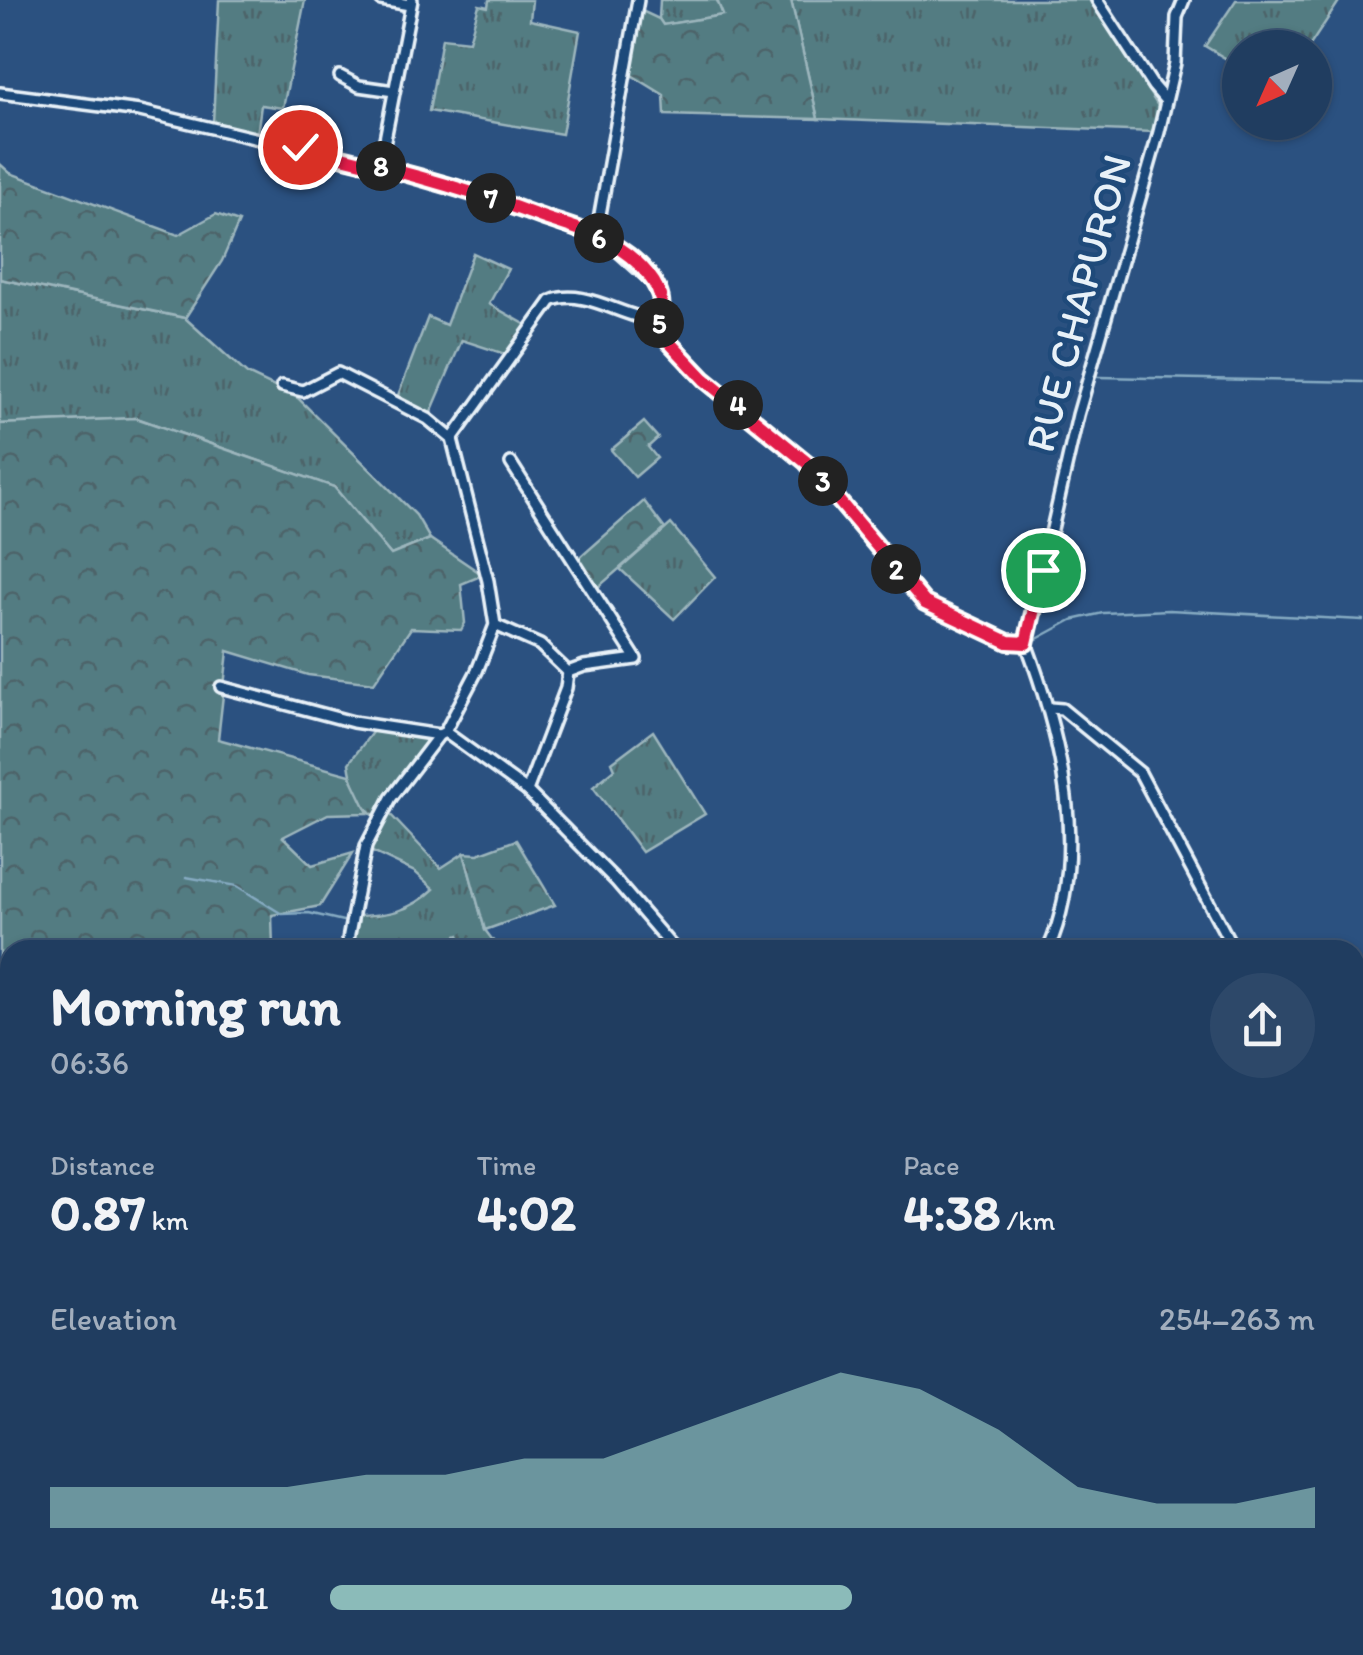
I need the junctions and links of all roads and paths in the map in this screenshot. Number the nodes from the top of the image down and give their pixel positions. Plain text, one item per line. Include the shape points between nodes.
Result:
1 (381, 0) edge
2 (638, 0) edge
3 (1097, 0) edge
4 (1184, 0) edge
5 (411, 2) edge
6 (340, 76) dead end
7 (394, 91) junction
8 (0, 93) edge
9 (1165, 100) junction
10 (380, 166) junction
11 (596, 237) junction
12 (658, 319) junction
13 (282, 386) dead end
14 (452, 439) junction
15 (511, 463) dead end
16 (495, 625) junction
17 (1026, 643) junction
18 (568, 672) junction
19 (221, 687) dead end
20 (1050, 708) junction
21 (442, 734) junction
22 (527, 791) junction
23 (347, 940) edge
24 (667, 940) edge
25 (1052, 940) edge
26 (1229, 940) edge

1 - 5 street
2 - 11 street
3 - 9 street
4 - 9 street, RUE CHAPURON
5 - 7 street
6 - 7 street
7 - 10 street
8 - 10 street via 140,111
9 - 17 street, RUE CHAPURON via 1078,415
10 - 11 street
11 - 12 street via 622,251 656,284
12 - 14 street via 572,297 550,301
12 - 17 street via 669,342 704,379 806,462 925,603 1008,642
13 - 14 street via 304,391 338,373 428,419
14 - 16 street
15 - 18 street via 636,659
16 - 18 street via 540,645
16 - 21 street
17 - 20 street
18 - 22 street
19 - 21 street via 353,722
20 - 25 street via 1069,846 1062,912
20 - 26 street via 1062,709 1140,773
21 - 22 street
21 - 23 street via 391,798 366,846
22 - 24 street

